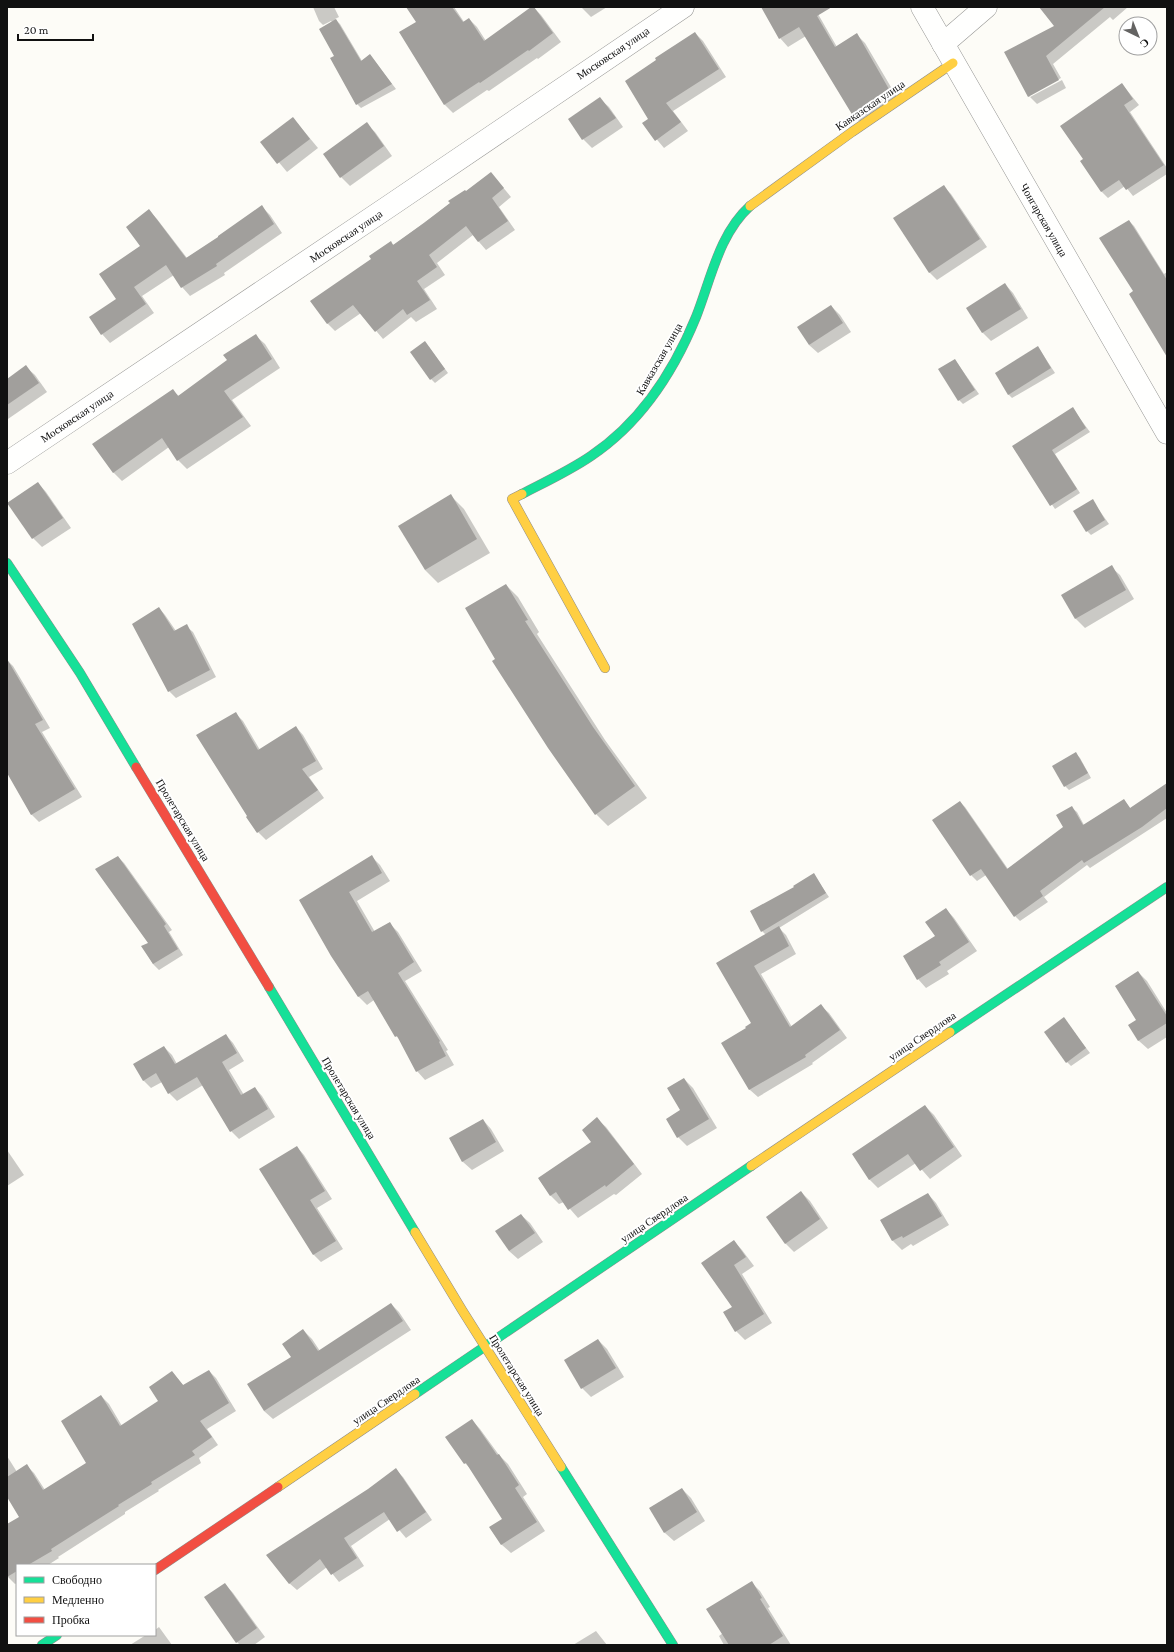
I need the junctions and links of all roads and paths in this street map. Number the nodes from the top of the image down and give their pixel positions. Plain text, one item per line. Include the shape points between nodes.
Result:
1 (683, 7) edge
2 (922, 7) edge
3 (986, 7) edge
4 (943, 44) junction
5 (953, 63) junction
6 (1167, 433) edge
7 (7, 463) edge
8 (7, 563) edge
9 (605, 668) dead end
10 (1167, 887) edge
11 (485, 1346) junction
12 (156, 1569) edge
13 (56, 1636) edge
14 (42, 1645) edge
15 (673, 1645) edge

1 - 7 street, Московская улица
2 - 4 street, Чонгарская улица
3 - 4 street
4 - 5 street, Чонгарская улица
5 - 6 street, Чонгарская улица
5 - 9 street, Кавказская улица via 832,146 739,217 724,242 683,345 637,415 591,456 512,499
8 - 11 street, Пролетарская улица via 80,673
10 - 11 street, улица Свердлова
11 - 12 street, улица Свердлова
11 - 15 street, Пролетарская улица
13 - 14 street

